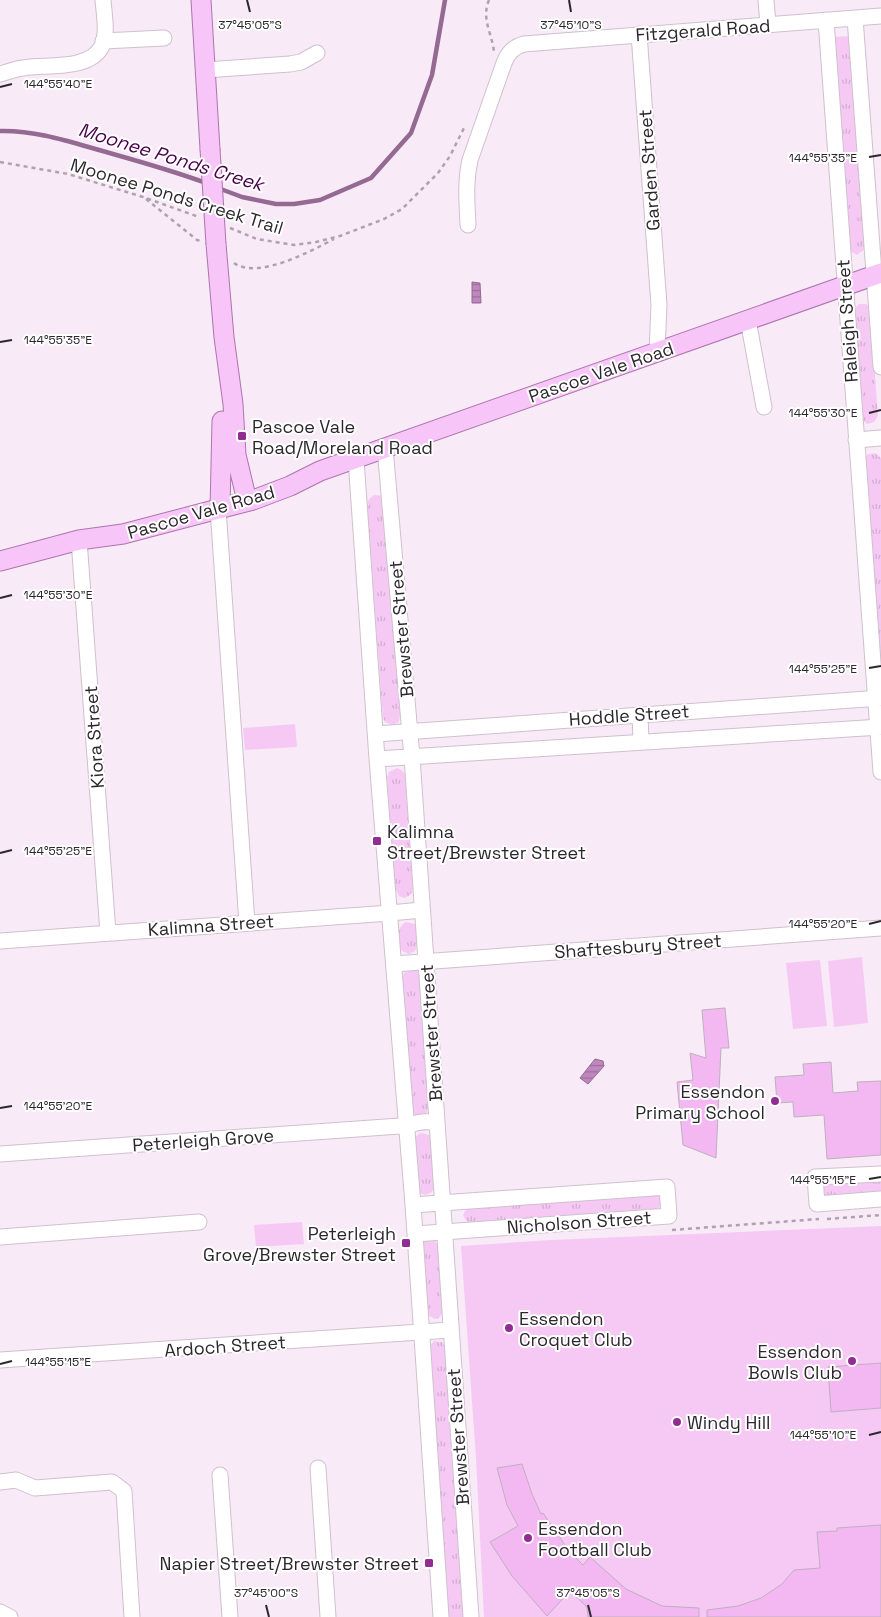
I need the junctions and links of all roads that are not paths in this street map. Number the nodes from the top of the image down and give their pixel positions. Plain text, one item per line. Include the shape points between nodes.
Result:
1 (103, 0) edge
2 (201, 0) edge
3 (766, 0) edge
4 (881, 16) edge
5 (855, 18) junction
6 (826, 20) junction
7 (768, 25) junction
8 (639, 34) junction
9 (164, 38) dead end
10 (104, 41) junction
11 (317, 53) dead end
12 (205, 70) junction
13 (0, 74) edge
14 (468, 225) dead end
15 (877, 274) edge
16 (845, 286) junction
17 (748, 320) junction
18 (224, 337) junction
19 (664, 350) junction
20 (881, 358) edge
21 (764, 407) dead end
22 (881, 438) edge
23 (856, 440) junction
24 (385, 448) junction
25 (356, 459) junction
26 (245, 496) junction
27 (219, 505) junction
28 (79, 540) junction
29 (0, 561) edge
30 (878, 698) edge
31 (640, 714) junction
32 (879, 727) edge
33 (410, 731) junction
34 (376, 734) junction
35 (641, 742) junction
36 (412, 757) junction
37 (378, 759) junction
38 (881, 772) edge
39 (422, 910) junction
40 (390, 913) junction
41 (247, 923) junction
42 (881, 928) edge
43 (108, 933) junction
44 (0, 941) edge
45 (426, 961) junction
46 (394, 964) junction
47 (437, 1123) junction
48 (406, 1126) junction
49 (0, 1154) edge
50 (881, 1174) edge
51 (881, 1199) edge
52 (442, 1203) junction
53 (413, 1206) junction
54 (199, 1222) dead end
55 (444, 1232) junction
56 (415, 1234) junction
57 (0, 1238) edge
58 (451, 1330) junction
59 (422, 1332) junction
60 (0, 1360) edge
61 (318, 1468) dead end
62 (220, 1475) dead end
63 (0, 1482) edge
64 (0, 1612) edge
65 (10, 1617) edge
66 (132, 1617) edge
67 (230, 1617) edge
68 (328, 1617) edge
69 (441, 1617) edge
70 (471, 1617) edge

1 - 10 street
2 - 12 main road
3 - 7 street
4 - 5 street, Fitzgerald Road
5 - 6 street, Fitzgerald Road
5 - 15 street, Raleigh Street
6 - 7 street, Fitzgerald Road
6 - 16 street, Raleigh Street
7 - 8 street, Fitzgerald Road
8 - 14 street, Fitzgerald Road via 515,47 506,58 470,160 466,176
8 - 19 street, Garden Street
9 - 10 street
10 - 13 street via 92,58 80,63 22,68
11 - 12 street via 290,64
12 - 18 main road, bridge via 211,243
15 - 16 main road, Pascoe Vale Road
15 - 20 street, Raleigh Street
16 - 17 main road, Pascoe Vale Road
16 - 23 street, Raleigh Street
17 - 19 main road, Pascoe Vale Road
17 - 21 street
18 - 26 main road via 236,455
18 - 27 main road
19 - 24 main road, Pascoe Vale Road
22 - 23 street
23 - 30 street, Raleigh Street
24 - 25 main road, Pascoe Vale Road
24 - 33 street, Brewster Street
25 - 26 main road, Pascoe Vale Road
25 - 34 street, Brewster Street
26 - 27 main road, Pascoe Vale Road
27 - 28 main road, Pascoe Vale Road via 130,521
27 - 41 street
28 - 29 main road, Pascoe Vale Road
28 - 43 street, Kiora Street
30 - 31 street, Hoddle Street
30 - 32 street, Raleigh Street
31 - 33 street, Hoddle Street
31 - 35 street
32 - 35 street, Hoddle Street
32 - 38 street, Raleigh Street
33 - 34 street, Hoddle Street
33 - 36 street, Brewster Street
34 - 37 street, Brewster Street
35 - 36 street, Hoddle Street
36 - 37 street, Hoddle Street
36 - 39 street, Brewster Street
37 - 40 street, Brewster Street
39 - 40 street, Kalimna Street
39 - 45 street, Brewster Street
40 - 41 street, Kalimna Street
40 - 46 street, Brewster Street
41 - 43 street, Kalimna Street
42 - 45 street, Shaftesbury Street
43 - 44 street, Kalimna Street
45 - 46 street, Shaftesbury Street
45 - 47 street, Brewster Street
46 - 48 street, Brewster Street
47 - 48 street, Peterleigh Grove via 422,1121
47 - 52 street, Brewster Street
48 - 49 street, Peterleigh Grove
48 - 53 street, Brewster Street
50 - 51 street via 815,1177 817,1204
52 - 53 street, Nicholson Street
52 - 55 street, Brewster Street
52 - 55 street, Nicholson Street via 667,1187 670,1216
53 - 56 street, Brewster Street
54 - 57 street
55 - 56 street, Nicholson Street
55 - 58 street, Brewster Street
56 - 59 street, Brewster Street
58 - 59 street, Ardoch Street
58 - 70 street, Brewster Street
59 - 60 street, Ardoch Street
59 - 69 street, Brewster Street
61 - 68 street
62 - 67 street
63 - 66 street via 16,1480 35,1488 112,1482 124,1491
64 - 65 street

